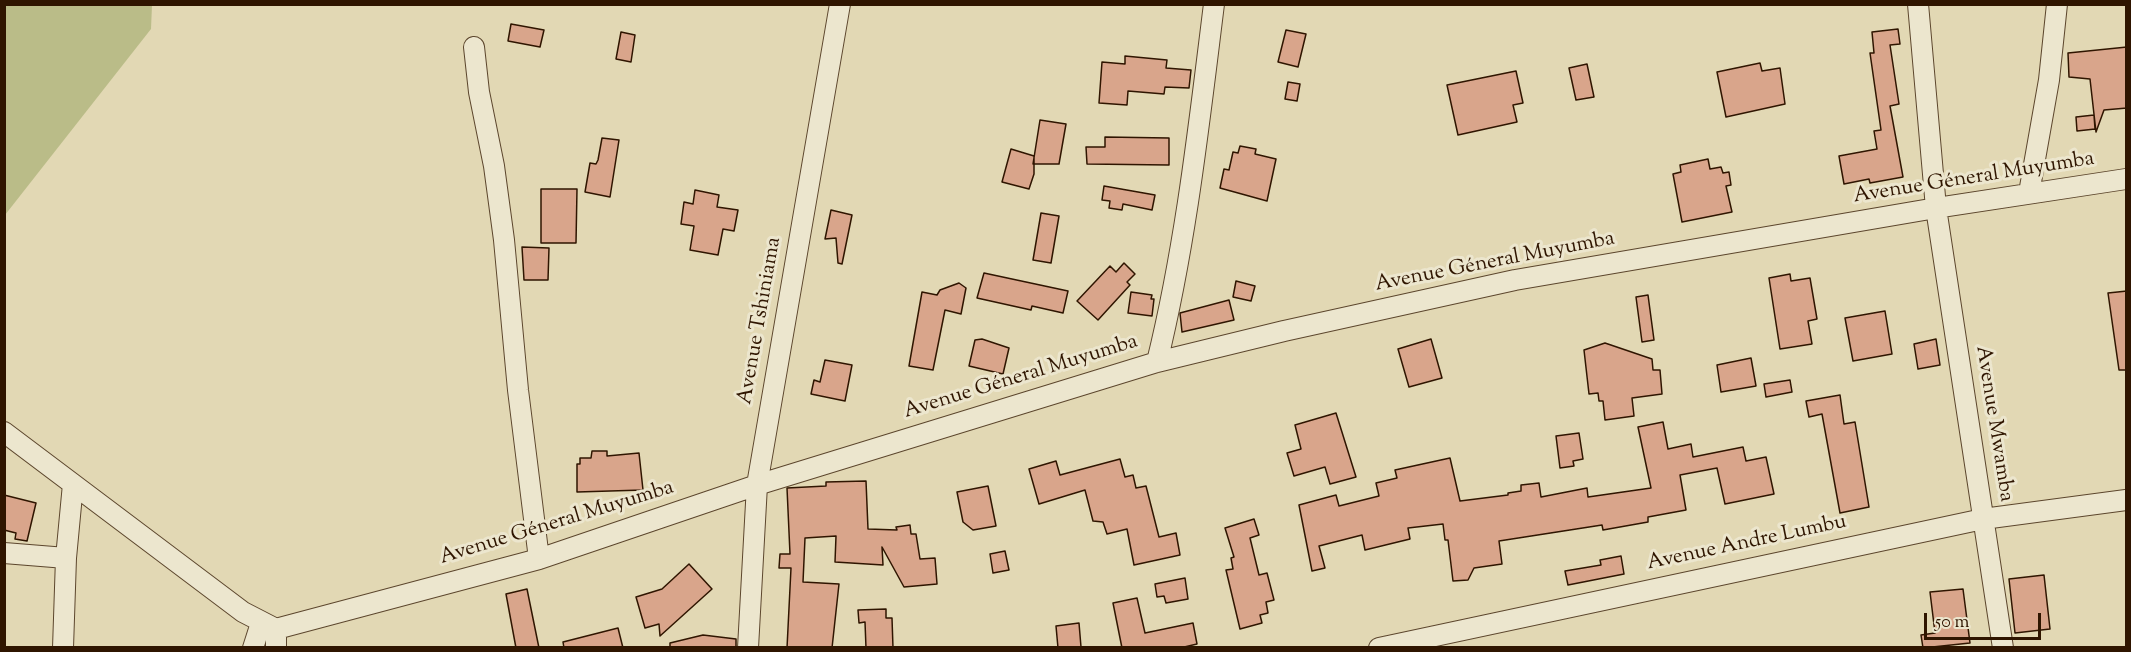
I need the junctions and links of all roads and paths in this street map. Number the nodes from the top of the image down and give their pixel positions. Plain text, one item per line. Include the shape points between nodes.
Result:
1 (840, 4) edge
2 (1214, 4) edge
3 (1918, 4) edge
4 (2057, 4) edge
5 (474, 47) dead end
6 (2127, 179) edge
7 (2029, 193) junction
8 (1936, 208) junction
9 (1157, 362) junction
10 (4, 432) edge
11 (73, 484) junction
12 (758, 485) junction
13 (2127, 500) edge
14 (1983, 519) junction
15 (4, 553) edge
16 (66, 558) junction
17 (539, 559) junction
18 (271, 633) edge
19 (63, 648) edge
20 (253, 648) edge
21 (748, 648) edge
22 (1379, 648) edge
23 (2003, 648) edge

1 - 12 street, Avenue Tshiniama
2 - 9 street via 1193,175
3 - 8 street, Avenue Mwamba
4 - 7 street via 2049,80
5 - 17 street via 504,240
6 - 7 street, Avenue Géneral Muyumba
7 - 8 street, Avenue Géneral Muyumba
8 - 9 street, Avenue Géneral Muyumba via 1515,280
8 - 14 street, Avenue Mwamba
9 - 12 street, Avenue Géneral Muyumba
10 - 11 street
11 - 16 street
11 - 18 street
12 - 17 street, Avenue Géneral Muyumba
12 - 21 street, Avenue Tshiniama
13 - 14 street, Avenue Andre Lumbu
14 - 22 street, Avenue Andre Lumbu
14 - 23 street, Avenue Mwamba
15 - 16 street
16 - 19 street
17 - 18 street, Avenue Géneral Muyumba
18 - 20 street

